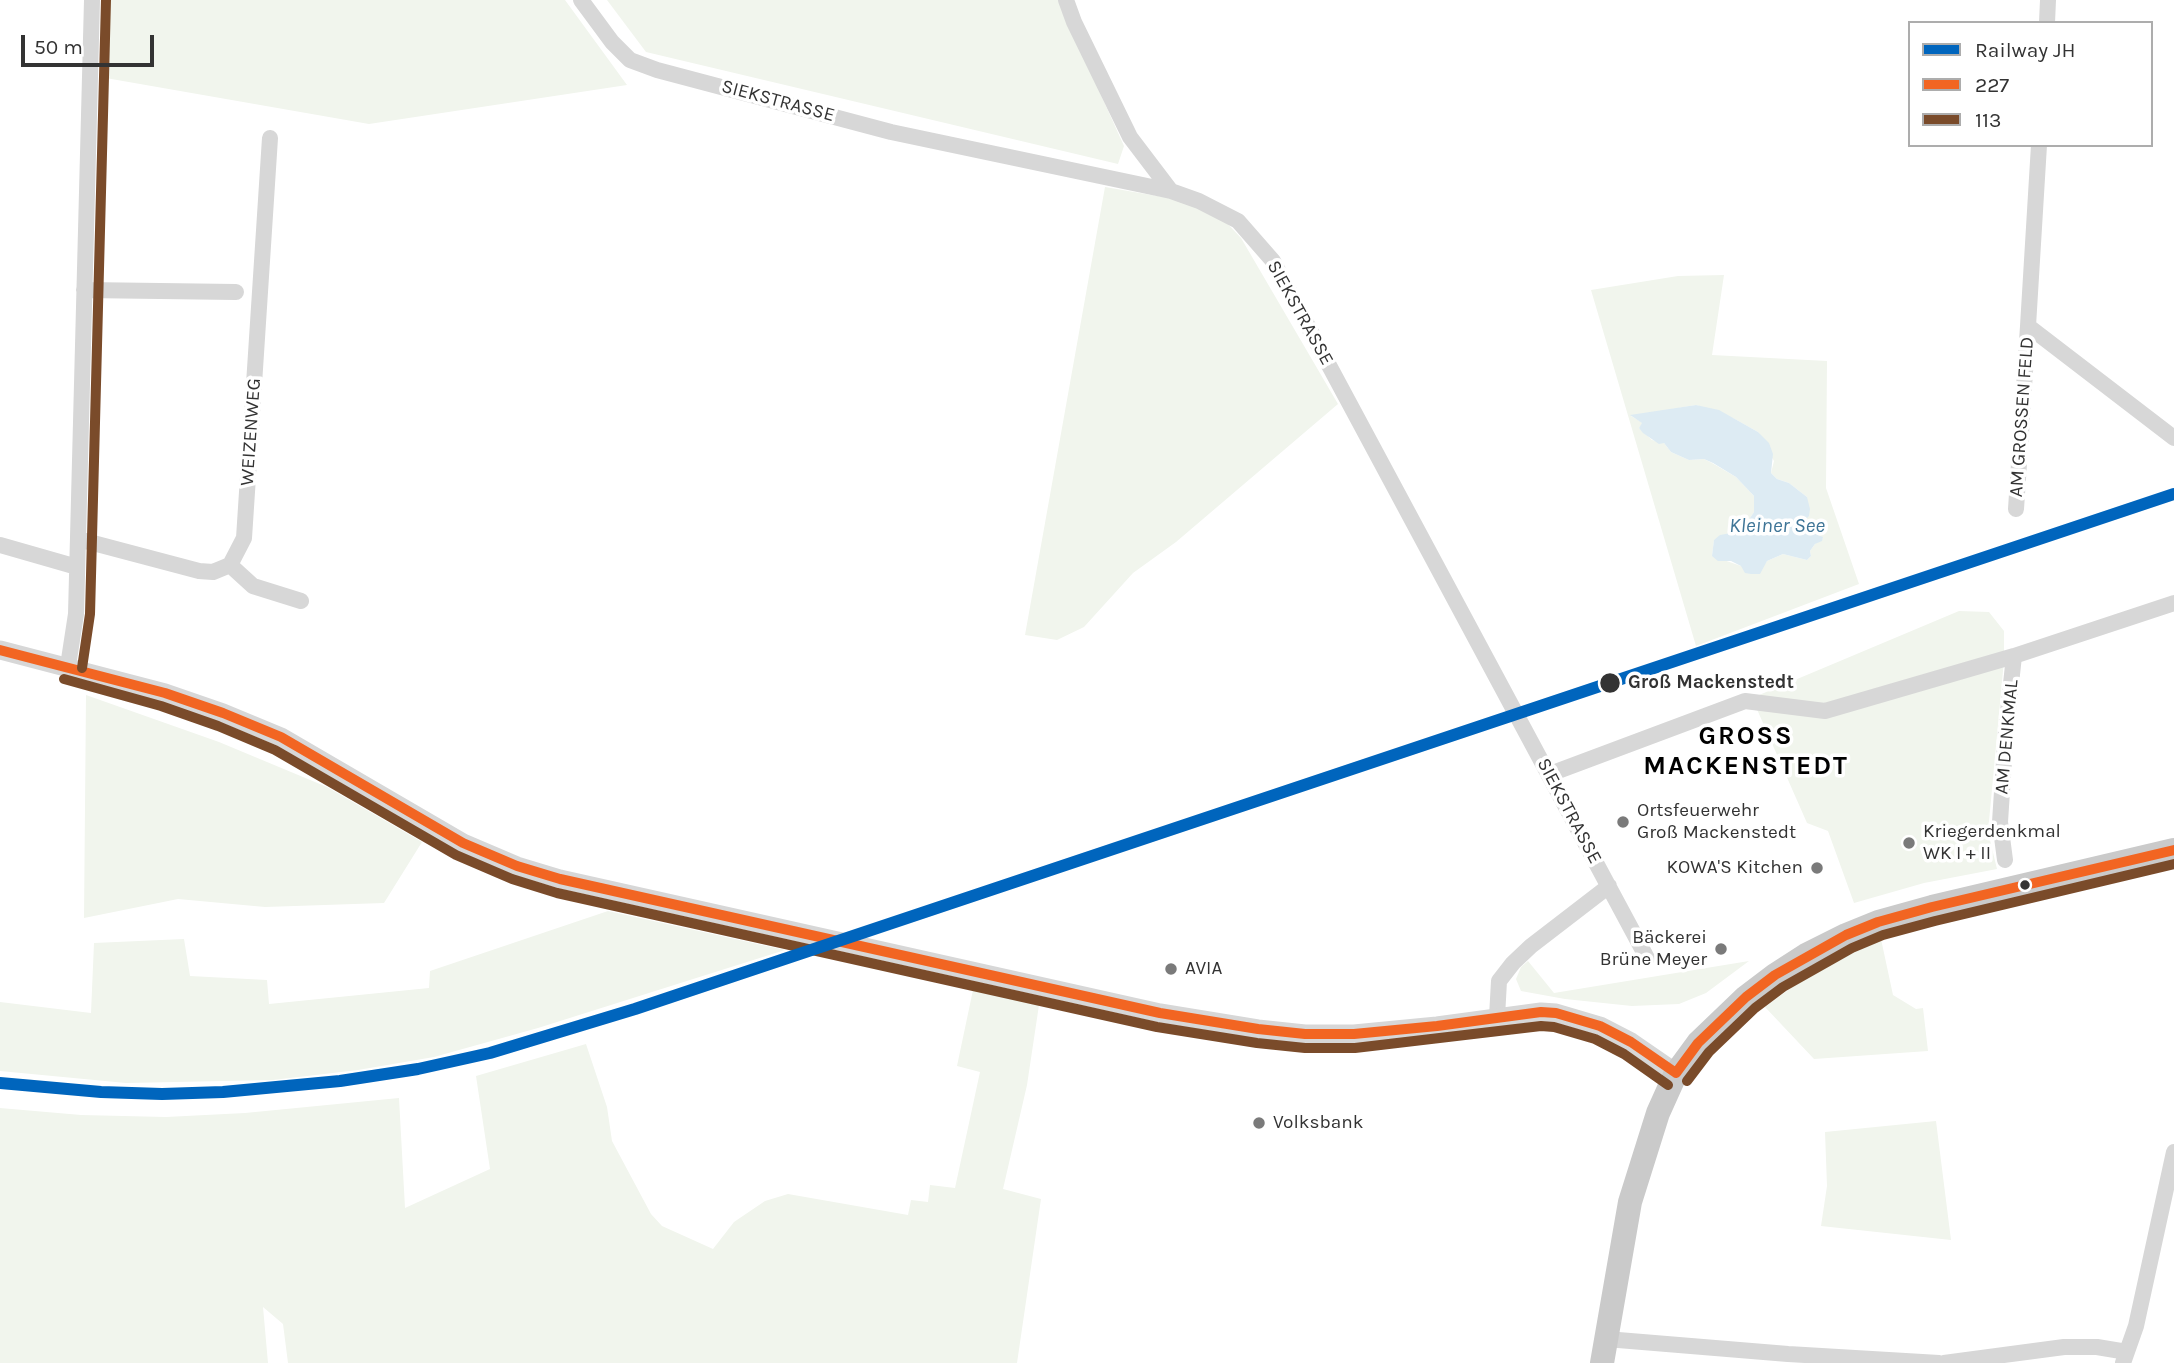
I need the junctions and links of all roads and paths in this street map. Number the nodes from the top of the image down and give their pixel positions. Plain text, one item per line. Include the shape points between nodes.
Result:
1 (92, 0) edge
2 (581, 0) edge
3 (1066, 0) edge
4 (2048, 0) edge
5 (2047, 21) edge
6 (270, 138) dead end
7 (2039, 147) edge
8 (1171, 191) junction
9 (84, 290) junction
10 (236, 292) dead end
11 (2028, 326) junction
12 (2174, 438) edge
13 (2016, 509) dead end
14 (78, 539) junction
15 (0, 545) edge
16 (230, 565) junction
17 (77, 567) junction
18 (301, 601) dead end
19 (2174, 603) edge
20 (0, 650) edge
21 (2014, 656) junction
22 (68, 666) junction
23 (1550, 774) junction
24 (2174, 850) edge
25 (2005, 860) dead end
26 (1609, 886) junction
27 (1647, 958) dead end
28 (1497, 1017) junction
29 (1676, 1073) junction
30 (2174, 1152) edge
31 (1604, 1351) edge
32 (2125, 1357) edge
33 (1942, 1363) edge

1 - 9 street
2 - 8 street, SIEKSTRASSE via 629,60 657,70 891,132
3 - 8 street via 1130,137
4 - 5 street
6 - 16 street, WEIZENWEG via 243,538
7 - 11 street, AM GROSSEN FELD
8 - 23 street, SIEKSTRASSE via 1238,221 1273,261
9 - 10 street
9 - 14 street
11 - 12 street, AM GROSSEN FELD
11 - 13 street, AM GROSSEN FELD
14 - 16 street via 199,571 213,572
14 - 17 street
15 - 17 street
16 - 18 street via 253,586
17 - 22 street
19 - 21 street, AM DENKMAL
20 - 22 street
21 - 23 street via 1825,711 1745,701
21 - 25 street, AM DENKMAL via 2000,822
22 - 28 street via 165,692 281,737 463,843 560,879 1209,1023 1305,1034 1354,1034
23 - 26 street, SIEKSTRASSE
24 - 29 main road via 1932,907 1846,935 1786,968 1746,998 1698,1043
26 - 27 street, SIEKSTRASSE
26 - 28 street, SIEKSTRASSE via 1513,963 1499,981
28 - 29 street via 1541,1012 1585,1020 1631,1042
29 - 31 main road via 1639,1170 1623,1234
30 - 32 street
31 - 33 street via 1788,1354
32 - 33 street via 2097,1347 2064,1347

